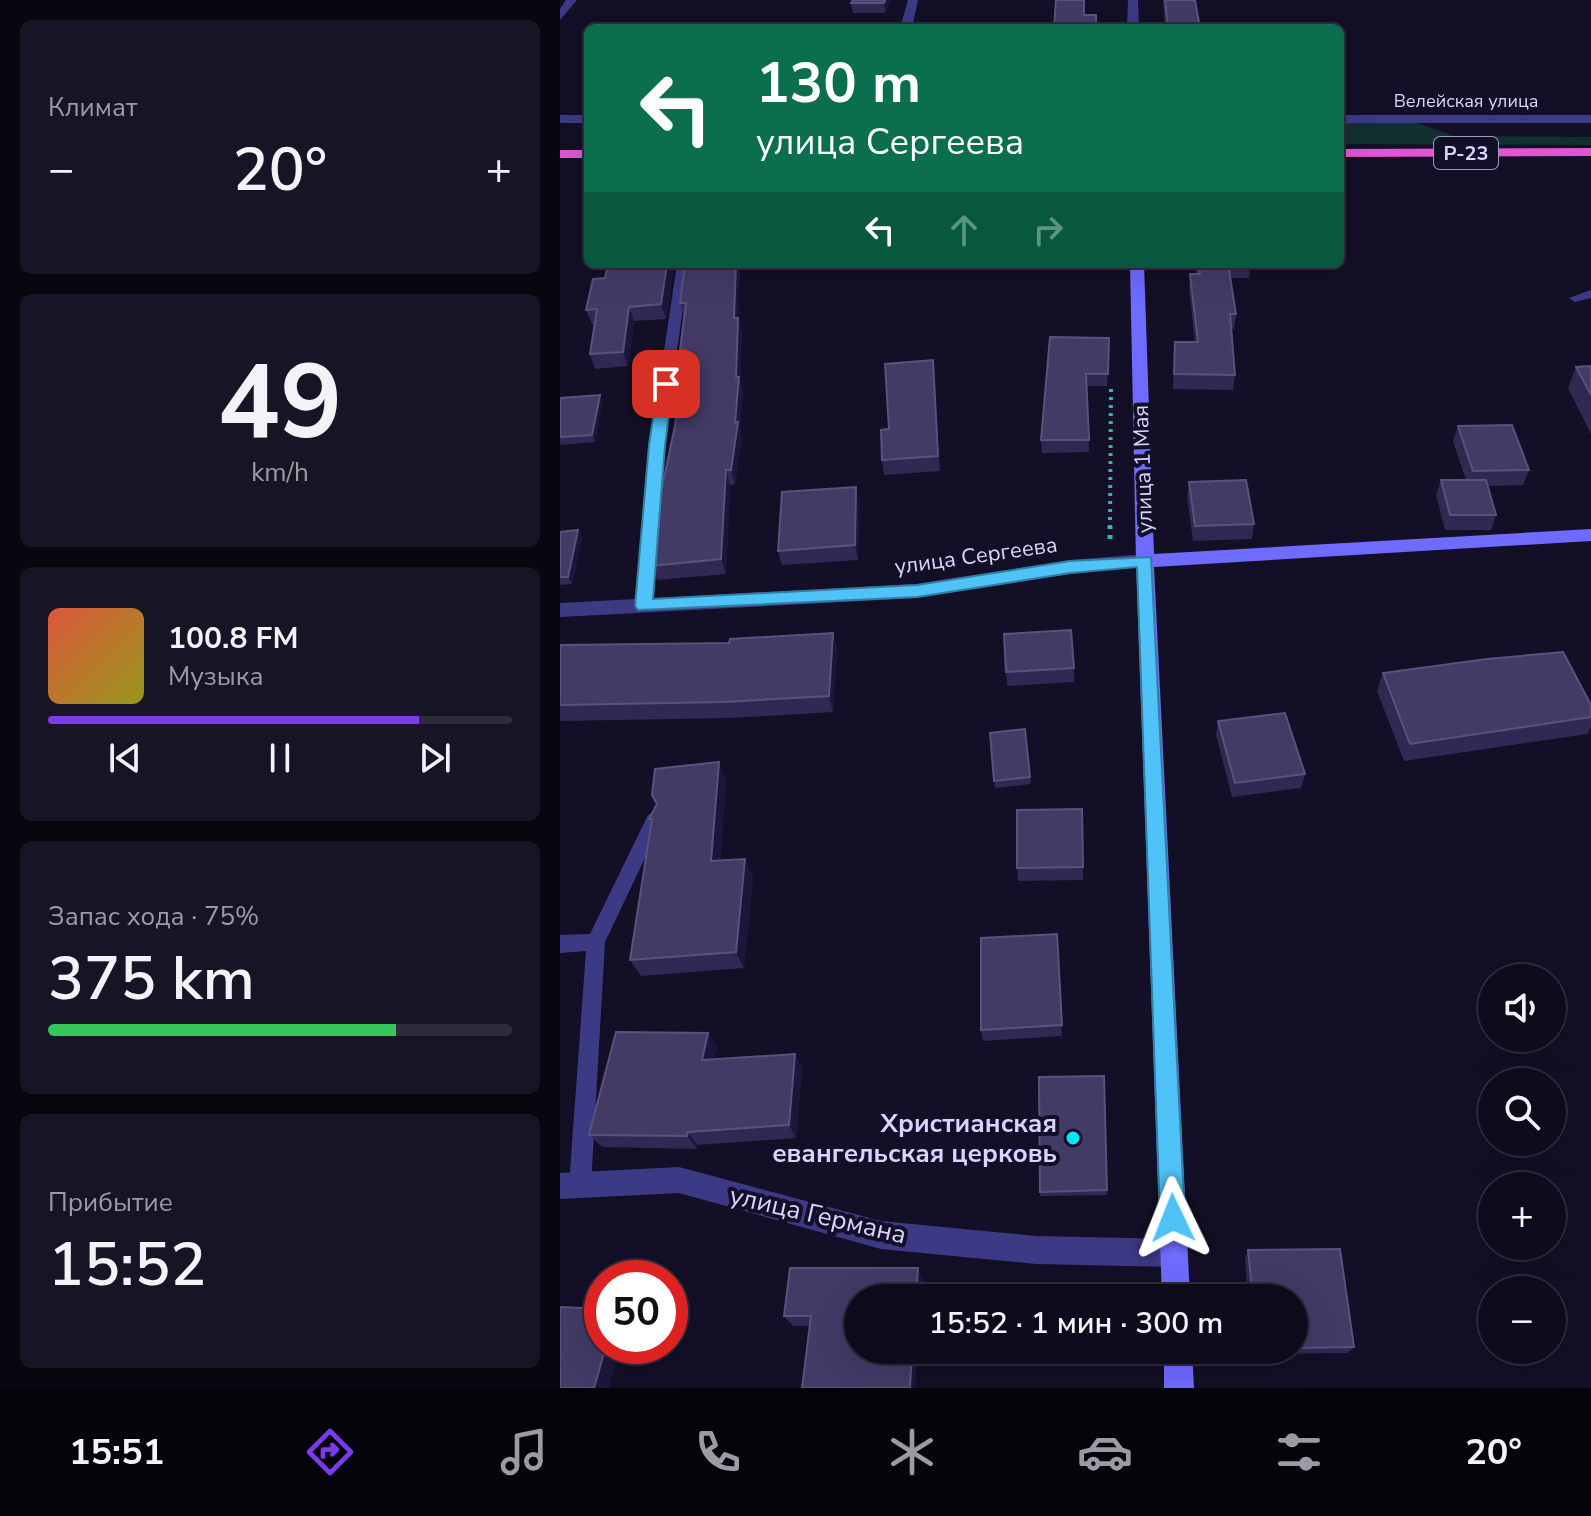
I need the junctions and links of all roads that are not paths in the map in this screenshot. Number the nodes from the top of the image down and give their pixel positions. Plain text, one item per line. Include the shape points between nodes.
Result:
1 (572, 0) edge
2 (913, 0) edge
3 (1133, 0) edge
4 (560, 17) edge
5 (907, 24) edge
6 (1133, 24) edge
7 (560, 119) edge
8 (584, 119) edge
9 (1344, 119) edge
10 (1591, 119) edge
11 (1591, 152) edge
12 (1344, 153) edge
13 (560, 154) edge
14 (584, 154) edge
15 (682, 268) edge
16 (1137, 268) edge
17 (1591, 294) edge
18 (1575, 298) dead end
19 (1591, 535) edge
20 (1145, 561) junction
21 (644, 606) junction
22 (560, 610) edge
23 (654, 820) edge
24 (596, 942) junction
25 (560, 944) edge
26 (570, 1185) edge
27 (1174, 1253) junction
28 (1175, 1284) edge
29 (1178, 1364) edge
30 (1179, 1388) edge

1 - 4 street
2 - 5 street
3 - 6 street
7 - 8 street
9 - 10 street, Велейская улица
11 - 12 highway, Р-23
13 - 14 highway
15 - 21 lane via 657,445
16 - 20 main road, улица 1 Мая
17 - 18 lane
19 - 20 main road, улица Сергеева
20 - 21 street, улица Сергеева via 917,591
20 - 27 main road, улица 1 Мая
21 - 22 street, улица Сергеева
23 - 24 lane
24 - 25 lane
24 - 26 lane
26 - 27 street, улица Германа via 679,1180 881,1235 1036,1250
27 - 28 main road, улица 1 Мая
29 - 30 main road

